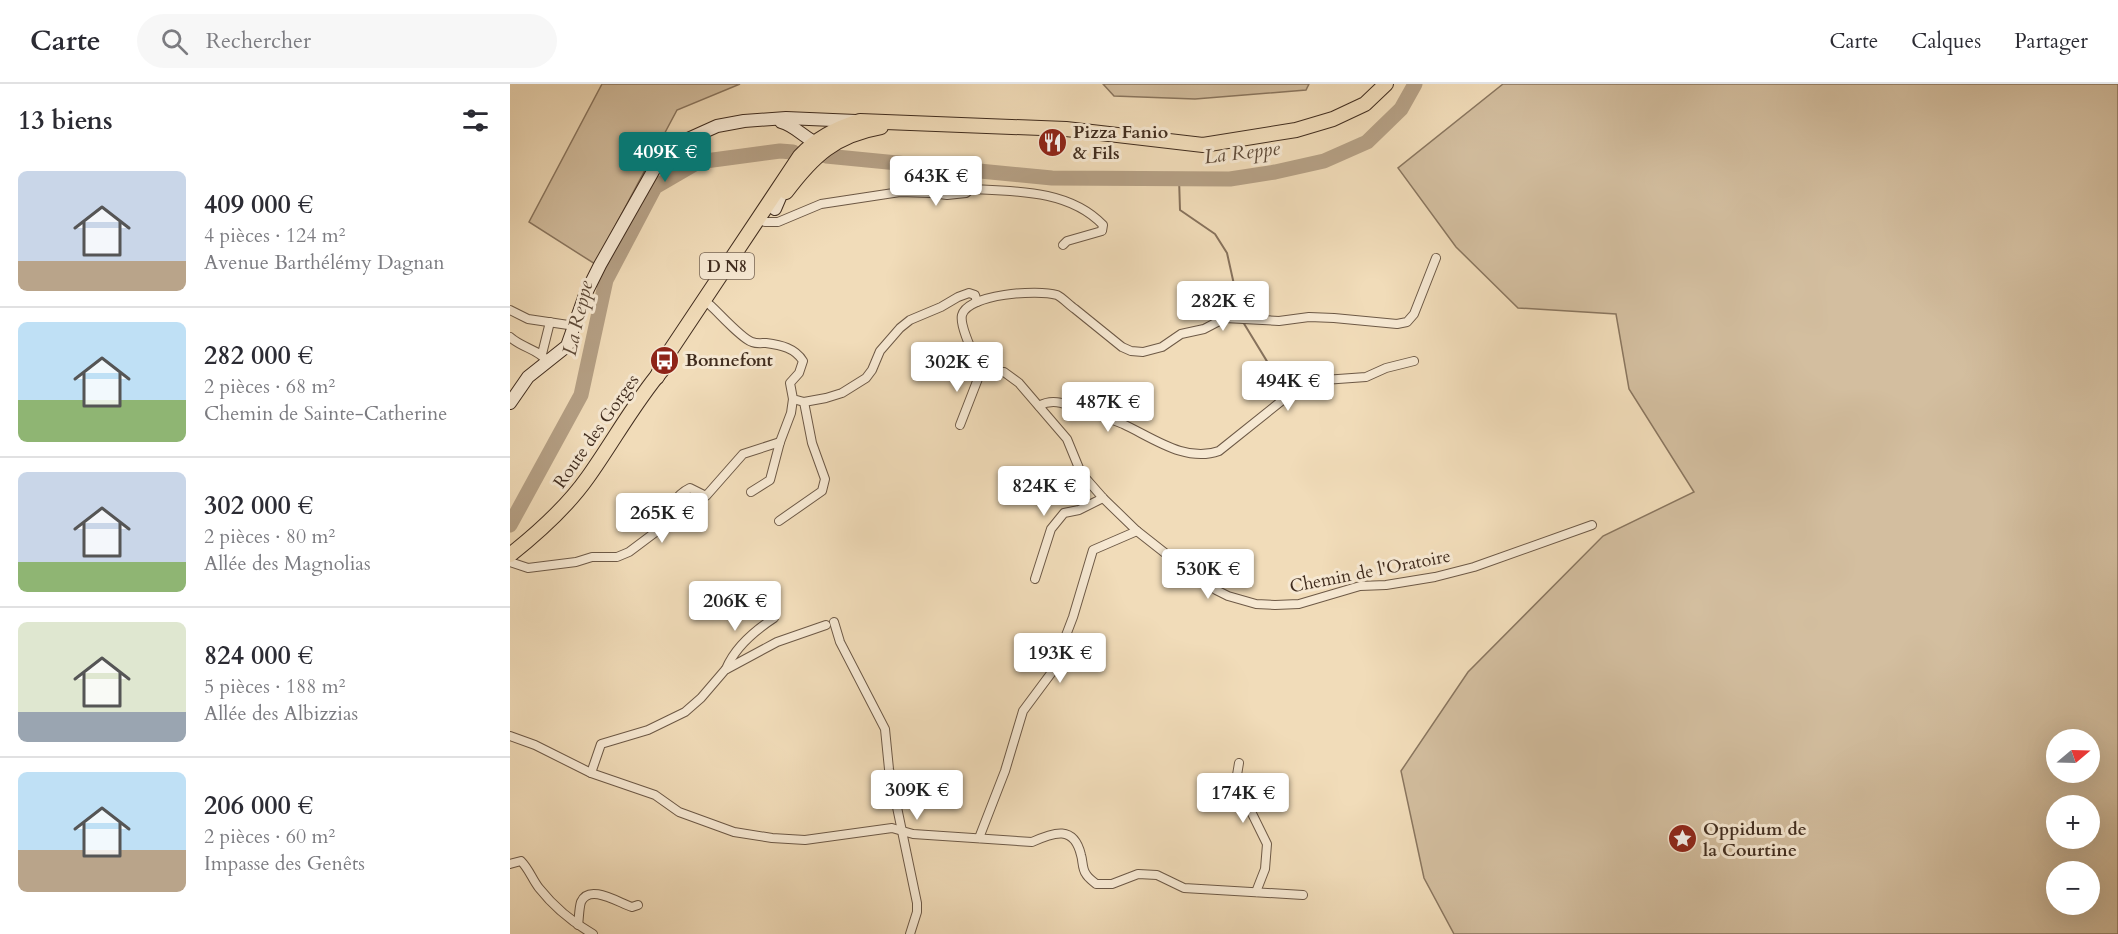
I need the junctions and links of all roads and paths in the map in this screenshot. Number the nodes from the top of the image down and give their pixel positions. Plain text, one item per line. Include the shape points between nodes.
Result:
1 (1386, 84) edge
2 (771, 119) junction
3 (808, 119) junction
4 (860, 121) junction
5 (907, 124) junction
6 (799, 132) junction
7 (819, 143) junction
8 (800, 156) junction
9 (765, 222) junction
10 (1063, 245) dead end
11 (1436, 258) dead end
12 (977, 302) junction
13 (710, 304) junction
14 (510, 310) edge
15 (550, 322) junction
16 (575, 326) junction
17 (511, 341) edge
18 (544, 357) junction
19 (1414, 361) dead end
20 (981, 371) junction
21 (657, 377) junction
22 (794, 399) junction
23 (804, 402) junction
24 (510, 403) edge
25 (1039, 406) junction
26 (960, 424) dead end
27 (780, 442) junction
28 (751, 492) dead end
29 (1102, 498) junction
30 (779, 520) dead end
31 (1592, 525) dead end
32 (1137, 531) junction
33 (510, 555) edge
34 (510, 562) edge
35 (1035, 579) dead end
36 (774, 618) dead end
37 (725, 670) junction
38 (510, 736) edge
39 (1239, 763) dead end
40 (591, 773) junction
41 (903, 830) junction
42 (979, 838) junction
43 (510, 864) edge
44 (1256, 892) junction
45 (1303, 895) dead end
46 (638, 904) dead end
47 (578, 926) junction
48 (593, 934) edge
49 (910, 934) edge

1 - 5 main road, Route des Gorges / D N8 via 1365,104 1333,119 1296,130 1203,145 1066,129
2 - 3 main road
2 - 6 main road
2 - 16 main road via 717,126 677,144 666,154 600,265
3 - 4 main road
3 - 7 main road
4 - 5 main road, Route des Gorges / D N8
4 - 7 main road, Route des Gorges / D N8
5 - 7 main road, Route des Gorges / D N8
6 - 7 main road
6 - 8 main road
7 - 8 main road, Route des Gorges / D N8
7 - 9 main road, Route des Gorges / D N8
8 - 21 main road, Route des Gorges / D N8 via 664,360
9 - 10 street via 778,222 821,204 900,192 947,195 971,189 1040,193 1082,210 1103,225 1102,231
9 - 13 main road, Route des Gorges / D N8
11 - 12 street via 1414,314 1407,322 1225,318 1143,352 1122,347 1059,296 1011,293
12 - 20 street via 962,315 962,325
12 - 23 street via 975,295 969,293 910,320 880,351 866,378 836,396
13 - 21 main road, Route des Gorges / D N8
13 - 22 street via 751,342 789,348 799,354 803,361 790,383
14 - 15 street via 528,319
15 - 16 street
15 - 18 street
16 - 18 main road via 567,346
17 - 18 street
18 - 24 main road
19 - 25 street via 1366,376 1299,387 1209,455 1174,449 1121,423 1064,404 1048,401
20 - 25 street, Chemin de l'Oratoire via 1004,372
20 - 26 street
21 - 33 main road, Route des Gorges / D N8 via 580,486 549,521
22 - 23 street
22 - 27 street
23 - 30 street via 812,443 825,479 822,491
25 - 29 street, Chemin de l'Oratoire via 1067,439 1081,473
27 - 28 street via 770,480
27 - 34 street via 743,454 706,496 690,488 684,490 664,515 661,528 629,552 528,568
29 - 32 street, Chemin de l'Oratoire
29 - 35 street via 1064,513 1051,529
31 - 32 street, Chemin de l'Oratoire via 1435,577 1360,586 1299,604 1275,606 1228,597
32 - 42 street via 1093,550 1052,672 1023,711
36 - 37 street via 742,644
37 - 40 street via 684,712 648,730 601,744
37 - 41 street via 777,642 830,624 885,729 889,769
38 - 40 street
39 - 44 street via 1236,781 1267,844 1265,869
40 - 41 street via 655,795 679,812 734,832 805,840 892,828
41 - 42 street
41 - 49 street via 917,912
42 - 44 street via 1032,842 1050,834 1070,835 1077,841 1084,873 1096,884 1112,884 1138,874 1157,875 1184,888
43 - 47 street via 521,861 556,908
44 - 45 street
46 - 47 street via 632,907 594,893 585,896 580,903
47 - 48 street

